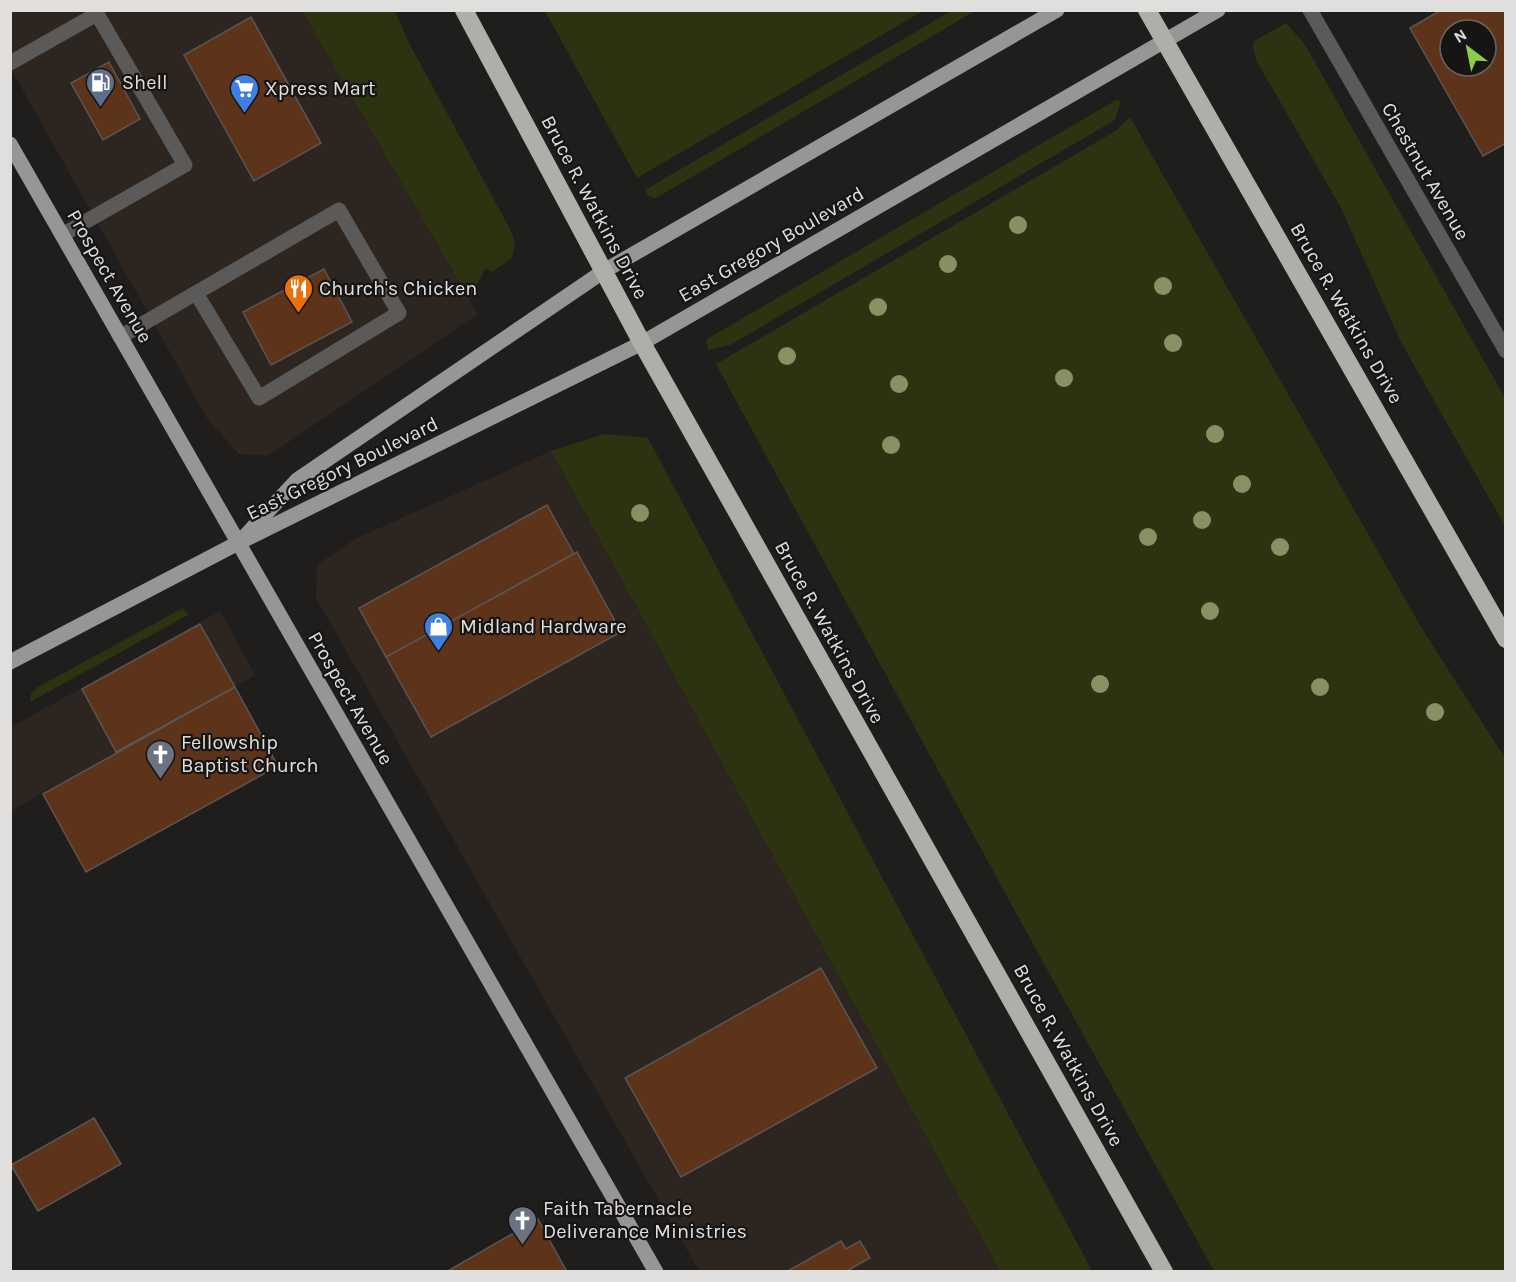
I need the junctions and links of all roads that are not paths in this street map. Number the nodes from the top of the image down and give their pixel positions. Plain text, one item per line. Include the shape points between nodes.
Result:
1 (464, 10) edge
2 (1057, 10) edge
3 (1147, 10) edge
4 (1218, 10) edge
5 (1310, 10) edge
6 (1165, 40) junction
7 (10, 63) edge
8 (10, 144) edge
9 (63, 235) junction
10 (604, 272) junction
11 (196, 293) junction
12 (120, 337) junction
13 (642, 343) junction
14 (1506, 351) edge
15 (238, 543) junction
16 (1506, 639) edge
17 (10, 662) edge
18 (656, 1272) edge
19 (1164, 1272) edge

1 - 10 highway, Bruce R. Watkins Drive
2 - 10 main road, East Gregory Boulevard
3 - 6 highway, Bruce R. Watkins Drive
4 - 6 main road, East Gregory Boulevard
5 - 14 street, Chestnut Avenue
6 - 13 main road, East Gregory Boulevard
6 - 16 highway, Bruce R. Watkins Drive
7 - 9 street via 97,14 185,165
8 - 9 main road, Prospect Avenue
9 - 12 main road, Prospect Avenue
10 - 13 highway, Bruce R. Watkins Drive
10 - 15 main road, East Gregory Boulevard via 297,480
11 - 11 street via 259,398 399,313 339,210
11 - 12 street
12 - 15 main road, Prospect Avenue
13 - 15 main road, East Gregory Boulevard
13 - 19 highway, Bruce R. Watkins Drive
15 - 17 main road, East Gregory Boulevard
15 - 18 main road, Prospect Avenue

